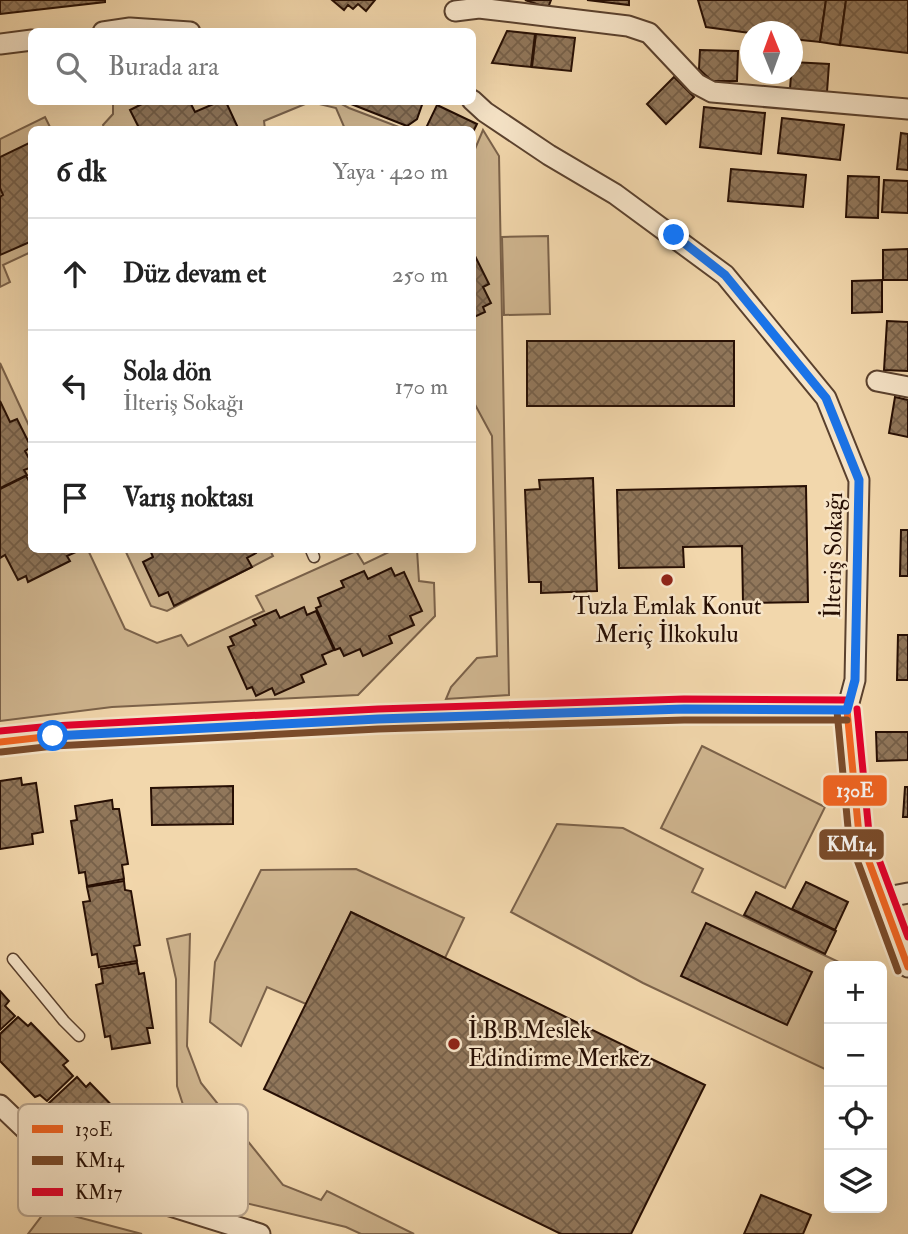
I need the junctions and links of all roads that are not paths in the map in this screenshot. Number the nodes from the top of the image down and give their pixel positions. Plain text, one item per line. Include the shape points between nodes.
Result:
1 (455, 11) dead end
2 (28, 40) edge
3 (0, 44) edge
4 (476, 104) edge
5 (908, 109) edge
6 (877, 381) dead end
7 (908, 387) edge
8 (847, 710) junction
9 (0, 742) edge
10 (908, 892) edge
11 (882, 898) junction
12 (13, 960) dead end
13 (908, 967) edge
14 (79, 1036) dead end
15 (0, 1105) edge
16 (18, 1122) edge
17 (202, 1216) edge
18 (260, 1234) edge

1 - 5 street via 479,8 628,26 649,33 697,84 712,92
2 - 3 street
4 - 8 street, İlteriş Sokağı via 615,194 725,275 826,398 859,480 855,680
6 - 7 street
8 - 9 street via 684,709 378,719
8 - 11 street, İlteriş Sokağı via 859,835
10 - 11 street
11 - 13 street, İlteriş Sokağı
12 - 14 lane
15 - 16 street
17 - 18 street

